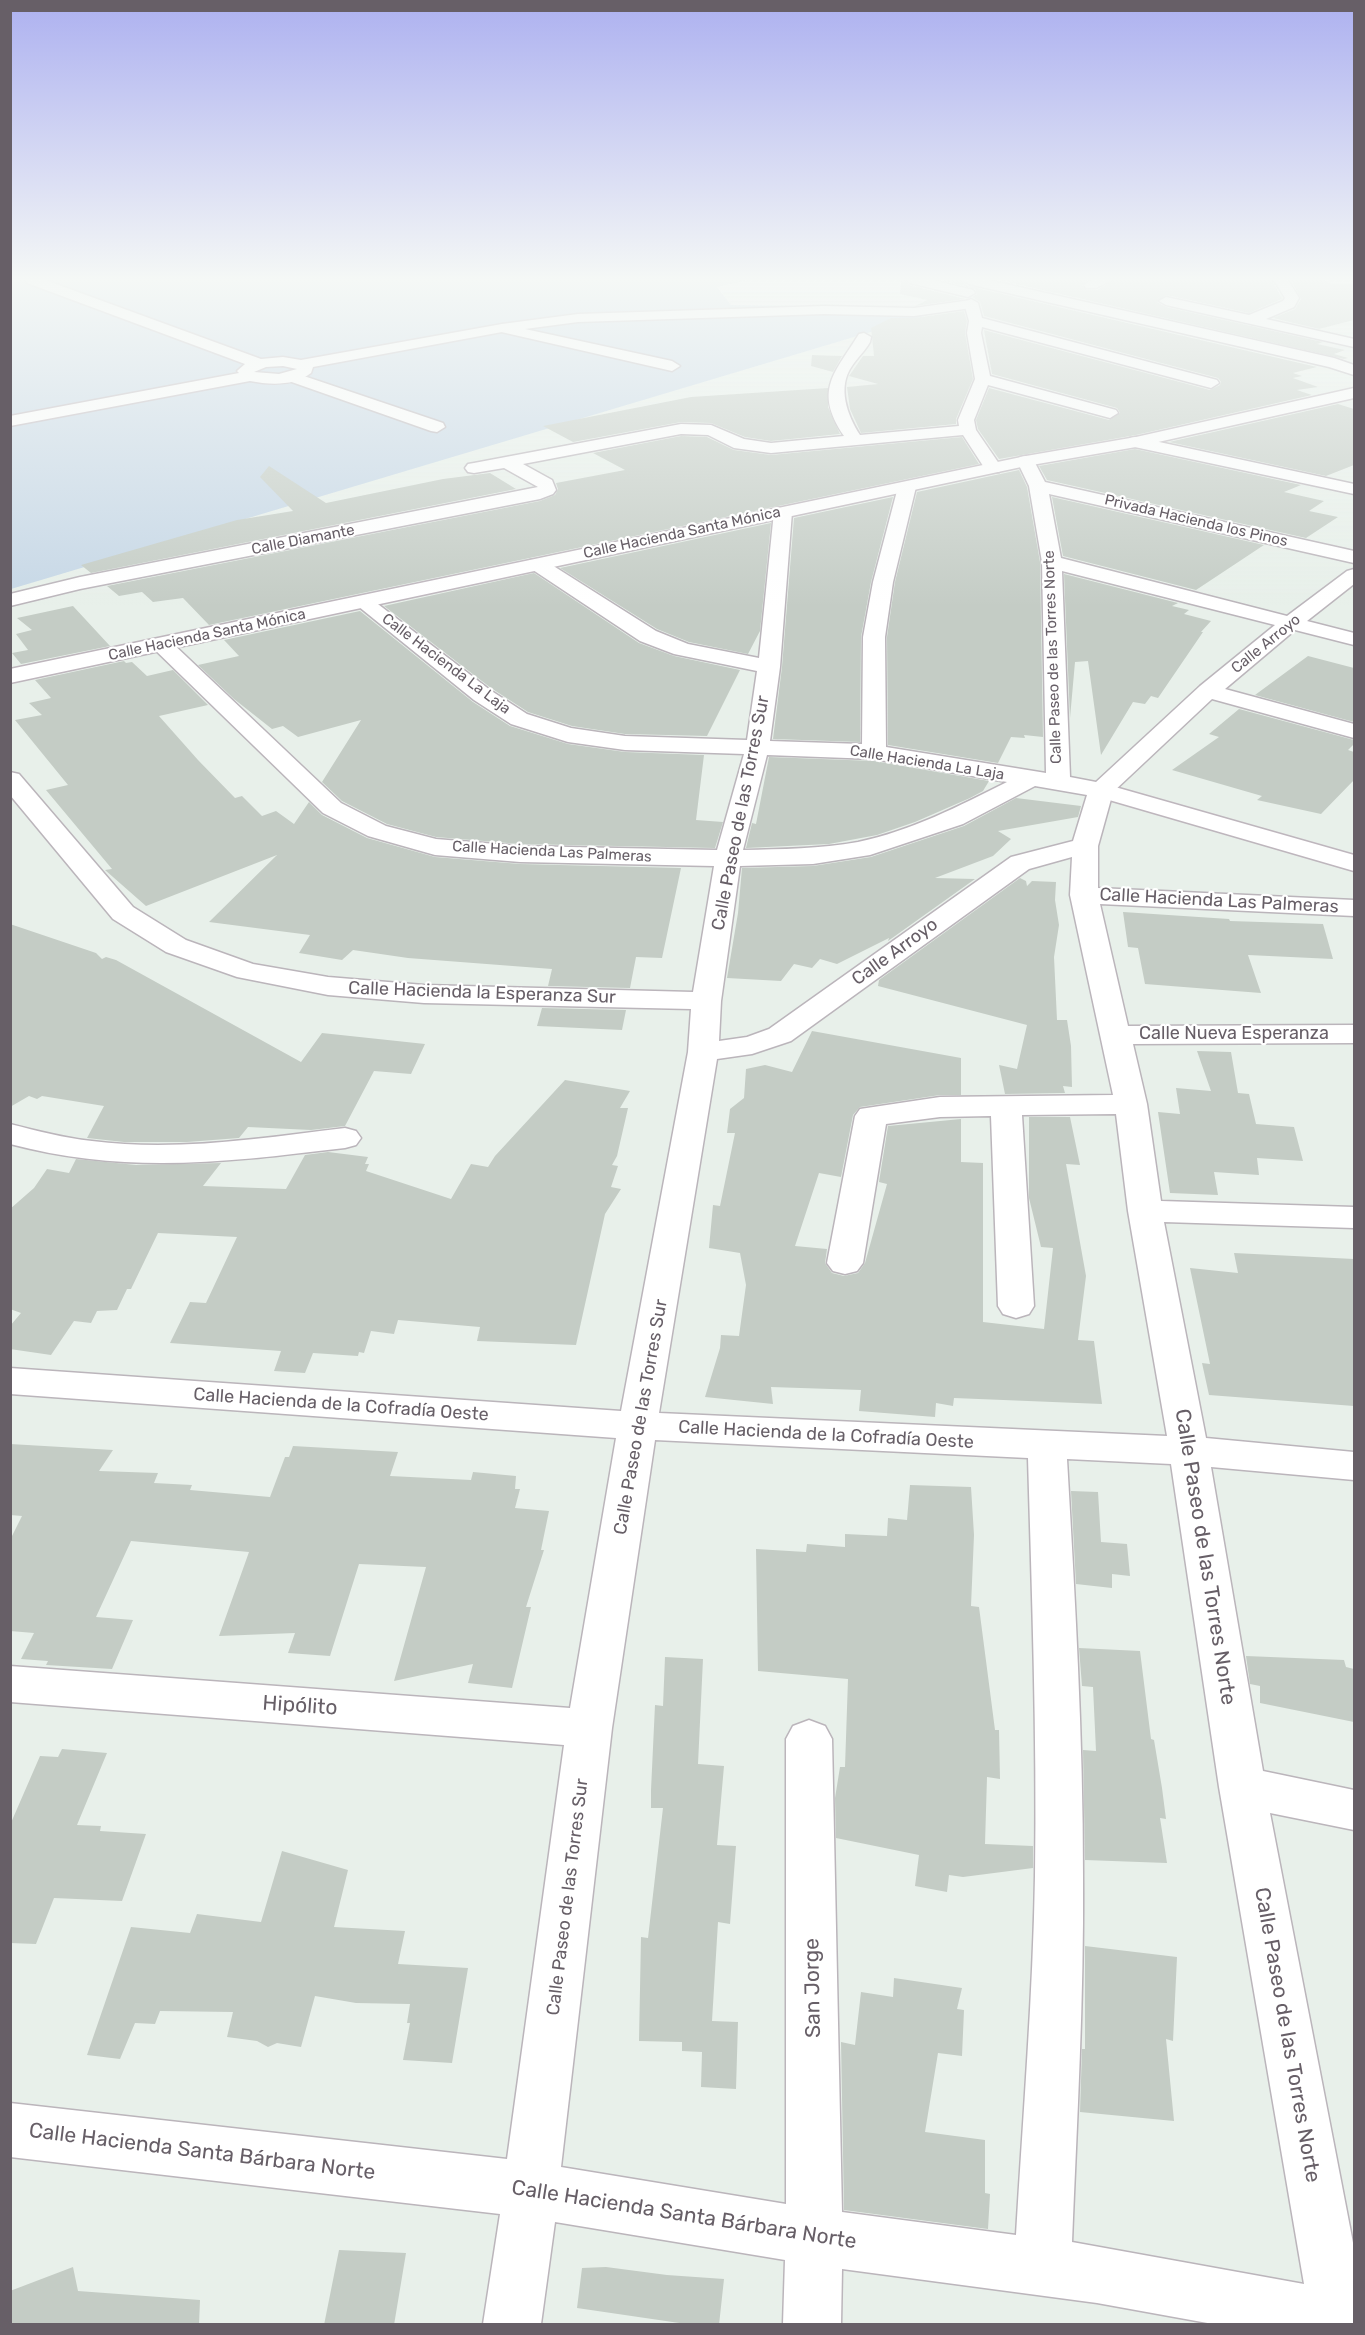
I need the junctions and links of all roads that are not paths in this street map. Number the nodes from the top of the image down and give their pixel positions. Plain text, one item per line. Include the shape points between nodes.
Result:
1 (164, 389) edge
2 (341, 389) edge
3 (837, 389) edge
4 (979, 389) edge
5 (1020, 389) edge
6 (1354, 393) edge
7 (1110, 413) dead end
8 (10, 421) edge
9 (437, 427) dead end
10 (968, 430) junction
11 (855, 440) junction
12 (1136, 442) junction
13 (1026, 461) junction
14 (507, 462) junction
15 (474, 468) dead end
16 (993, 468) junction
17 (1038, 486) junction
18 (907, 487) junction
19 (1354, 489) edge
20 (783, 512) junction
21 (1354, 557) edge
22 (1052, 562) junction
23 (537, 564) junction
24 (1354, 575) edge
25 (10, 600) edge
26 (363, 602) junction
27 (1291, 623) junction
28 (1354, 639) edge
29 (161, 645) junction
30 (769, 667) junction
31 (10, 676) edge
32 (1208, 691) junction
33 (1354, 731) edge
34 (758, 746) junction
35 (874, 752) junction
36 (10, 778) edge
37 (1030, 779) junction
38 (1058, 783) junction
39 (1101, 790) junction
40 (1085, 846) junction
41 (728, 858) junction
42 (1354, 863) edge
43 (1084, 895) junction
44 (1354, 908) edge
45 (706, 1001) junction
46 (1354, 1034) edge
47 (1114, 1035) junction
48 (703, 1052) junction
49 (1131, 1104) junction
50 (1006, 1106) junction
51 (10, 1134) edge
52 (345, 1138) dead end
53 (1145, 1211) junction
54 (1354, 1217) edge
55 (845, 1263) dead end
56 (1016, 1306) dead end
57 (10, 1381) edge
58 (638, 1426) junction
59 (1047, 1446) junction
60 (1189, 1451) junction
61 (1354, 1466) edge
62 (10, 1684) edge
63 (589, 1728) junction
64 (809, 1739) dead end
65 (1242, 1786) junction
66 (1354, 1809) edge
67 (10, 2130) edge
68 (532, 2190) junction
69 (814, 2237) junction
70 (1042, 2267) junction
71 (1344, 2321) edge
72 (512, 2325) edge
73 (812, 2325) edge

1 - 8 street
2 - 9 street
3 - 11 street via 843,424
4 - 10 street via 966,420
5 - 7 street
6 - 12 street, Calle Hacienda Santa Mónica
10 - 11 street
10 - 16 street
11 - 14 street via 753,447 711,430 681,429
12 - 13 street, Calle Hacienda Santa Mónica
12 - 19 street
13 - 16 street, Calle Hacienda Santa Mónica
13 - 17 street, Calle Paseo de las Torres Norte
14 - 15 street
14 - 25 street, Calle Diamante via 546,484 547,490
16 - 18 street, Calle Hacienda Santa Mónica
17 - 21 street, Privada Hacienda los Pinos
17 - 22 street, Calle Paseo de las Torres Norte
18 - 20 street, Calle Hacienda Santa Mónica
18 - 35 street via 883,582 874,637
20 - 23 street, Calle Hacienda Santa Mónica
20 - 30 street, Calle Paseo de las Torres Sur
22 - 27 street
22 - 38 street, Calle Paseo de las Torres Norte
23 - 26 street, Calle Hacienda Santa Mónica
23 - 30 street via 648,636 682,649
24 - 27 street, Calle Arroyo
26 - 29 street, Calle Hacienda Santa Mónica
26 - 34 street, Calle Hacienda La Laja via 519,719 568,735 625,744
27 - 28 street
27 - 32 street, Calle Arroyo
29 - 31 street, Calle Hacienda Santa Mónica
29 - 41 street, Calle Hacienda Las Palmeras via 332,808 377,831 435,846 520,854
30 - 34 street, Calle Paseo de las Torres Sur
32 - 33 street
32 - 39 street, Calle Arroyo
34 - 35 street, Calle Hacienda La Laja
34 - 41 street, Calle Paseo de las Torres Sur
35 - 37 street, Calle Hacienda La Laja
36 - 45 street, Calle Hacienda la Esperanza Sur via 123,913 176,946 247,971 328,986 424,994
37 - 38 street, Calle Hacienda La Laja
37 - 41 street, Calle Hacienda Las Palmeras via 954,819 871,846 813,856
38 - 39 street, Calle Hacienda La Laja
39 - 40 street, Calle Paseo de las Torres Norte
39 - 42 street
40 - 43 street, Calle Paseo de las Torres Norte
40 - 48 street, Calle Arroyo via 1020,862 780,1035 752,1045
41 - 45 street, Calle Paseo de las Torres Sur
43 - 44 street, Calle Hacienda Las Palmeras
43 - 47 street, Calle Paseo de las Torres Norte
45 - 48 street, Calle Paseo de las Torres Sur
46 - 47 street, Calle Nueva Esperanza
47 - 49 street, Calle Paseo de las Torres Norte
48 - 58 street, Calle Paseo de las Torres Sur
49 - 50 street
49 - 53 street, Calle Paseo de las Torres Norte
50 - 55 street via 940,1107 871,1116
50 - 56 street
51 - 52 street via 35,1142 125,1155 215,1153
53 - 54 street
53 - 60 street, Calle Paseo de las Torres Norte
57 - 58 street, Calle Hacienda de la Cofradía Oeste
58 - 59 street, Calle Hacienda de la Cofradía Oeste
58 - 63 street, Calle Paseo de las Torres Sur
59 - 60 street, Calle Hacienda de la Cofradía Oeste
59 - 70 street via 1057,1696 1059,1878
60 - 61 street, Calle Hacienda de la Cofradía Oeste
60 - 65 street, Calle Paseo de las Torres Norte
62 - 63 street, Hipólito
63 - 68 street, Calle Paseo de las Torres Sur
64 - 69 street, San Jorge
65 - 66 street
65 - 71 street, Calle Paseo de las Torres Norte
67 - 68 street, Calle Hacienda Santa Bárbara Norte
68 - 69 street, Calle Hacienda Santa Bárbara Norte
68 - 72 street, Calle Paseo de las Torres Sur
69 - 70 street, Calle Hacienda Santa Bárbara Norte
69 - 73 street, San Jorge
70 - 71 street, Calle Hacienda Santa Bárbara Norte

